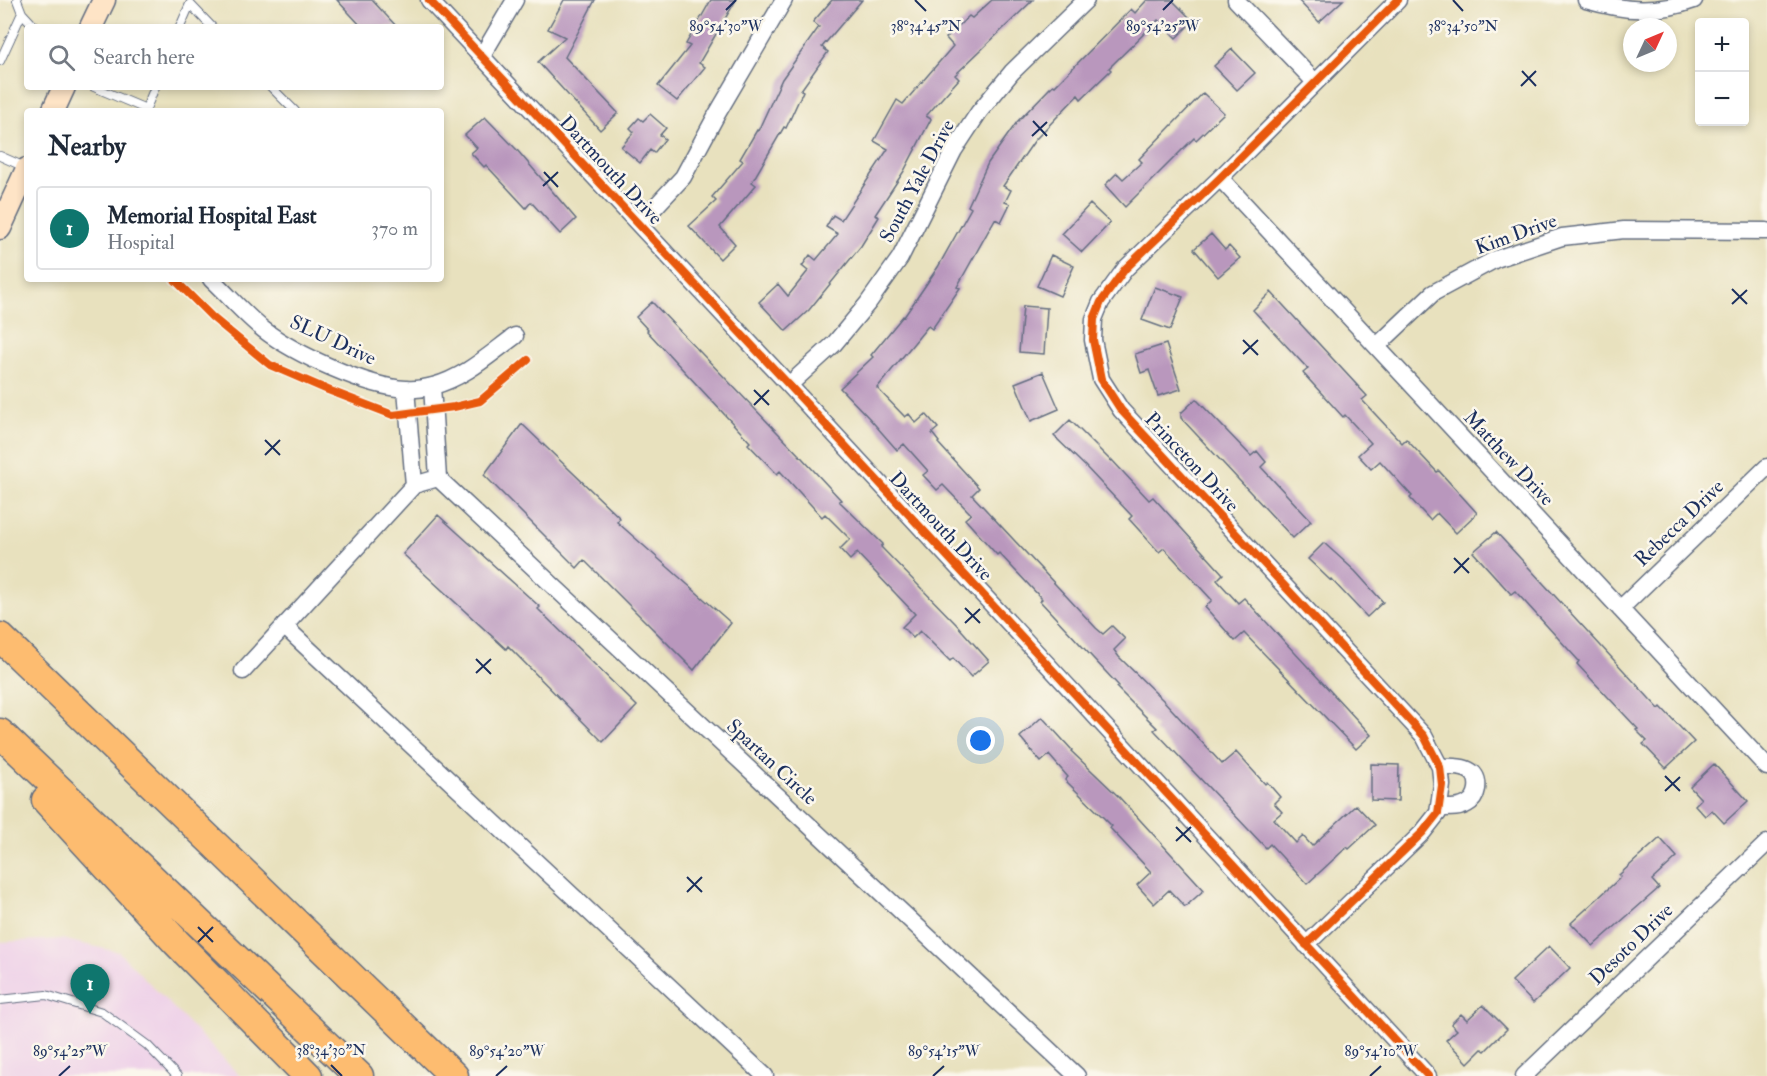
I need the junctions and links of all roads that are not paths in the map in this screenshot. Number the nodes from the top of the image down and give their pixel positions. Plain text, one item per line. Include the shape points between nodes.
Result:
1 (17, 0) edge
2 (104, 0) edge
3 (429, 0) edge
4 (515, 0) edge
5 (784, 0) edge
6 (1086, 0) edge
7 (1236, 0) edge
8 (1398, 0) edge
9 (1586, 0) edge
10 (1694, 0) edge
11 (22, 13) junction
12 (32, 24) edge
13 (93, 24) edge
14 (181, 24) edge
15 (209, 24) edge
16 (482, 56) junction
17 (0, 61) edge
18 (1315, 82) junction
19 (63, 90) edge
20 (101, 90) edge
21 (154, 90) edge
22 (275, 90) edge
23 (54, 108) edge
24 (141, 108) edge
25 (146, 108) edge
26 (292, 108) edge
27 (0, 156) edge
28 (24, 170) edge
29 (24, 175) edge
30 (1220, 178) junction
31 (639, 224) junction
32 (0, 228) edge
33 (1767, 231) edge
34 (215, 282) edge
35 (514, 336) dead end
36 (1377, 346) junction
37 (789, 385) junction
38 (432, 386) junction
39 (406, 389) junction
40 (1767, 467) edge
41 (438, 478) junction
42 (414, 485) junction
43 (1620, 609) junction
44 (284, 626) junction
45 (0, 637) edge
46 (243, 670) dead end
47 (0, 733) edge
48 (0, 750) edge
49 (1440, 767) junction
50 (1767, 767) edge
51 (1439, 808) junction
52 (1767, 843) edge
53 (1306, 945) junction
54 (0, 1000) edge
55 (177, 1076) edge
56 (308, 1076) edge
57 (359, 1076) edge
58 (454, 1076) edge
59 (765, 1076) edge
60 (1077, 1076) edge
61 (1428, 1076) edge
62 (1524, 1076) edge

1 - 11 lane
2 - 13 main road
3 - 16 street, Dartmouth Drive
4 - 16 street
5 - 31 street via 683,177
6 - 37 street, South Yale Drive via 1012,72 979,112 954,150 900,258 834,344
7 - 18 street
8 - 18 street, Princeton Drive
9 - 10 street via 1610,7 1658,10
11 - 12 lane
11 - 17 lane
14 - 15 lane via 190,4
16 - 31 street, Dartmouth Drive
18 - 30 street, Princeton Drive
19 - 23 main road
20 - 24 lane
21 - 25 lane
22 - 26 lane
27 - 28 lane
29 - 32 main road
30 - 36 street, Matthew Drive
30 - 49 street, Princeton Drive via 1125,269 1101,302 1094,319 1093,340 1101,379 1121,410 1425,736
31 - 37 street, Dartmouth Drive
33 - 36 street, Kim Drive via 1624,230 1562,237 1496,259 1433,293
34 - 39 street, SLU Drive via 265,330 292,348 354,377
35 - 38 street, SLU Drive via 454,379
36 - 43 street, Matthew Drive
37 - 53 street, Dartmouth Drive
38 - 39 street, SLU Drive
38 - 41 street
39 - 42 street
40 - 43 street, Rebecca Drive
41 - 42 street
41 - 60 street, Spartan Circle
42 - 44 street
43 - 50 street, Matthew Drive
44 - 46 street
44 - 59 street
45 - 58 highway
47 - 57 highway
48 - 56 highway via 176,942
49 - 51 street, Princeton Drive
49 - 51 street via 1457,766 1472,772 1478,782 1476,796 1467,804
51 - 53 street, Princeton Drive via 1423,832
52 - 62 street, Desoto Drive
53 - 61 street, Dartmouth Drive
54 - 55 lane via 46,995 102,1012 147,1045

